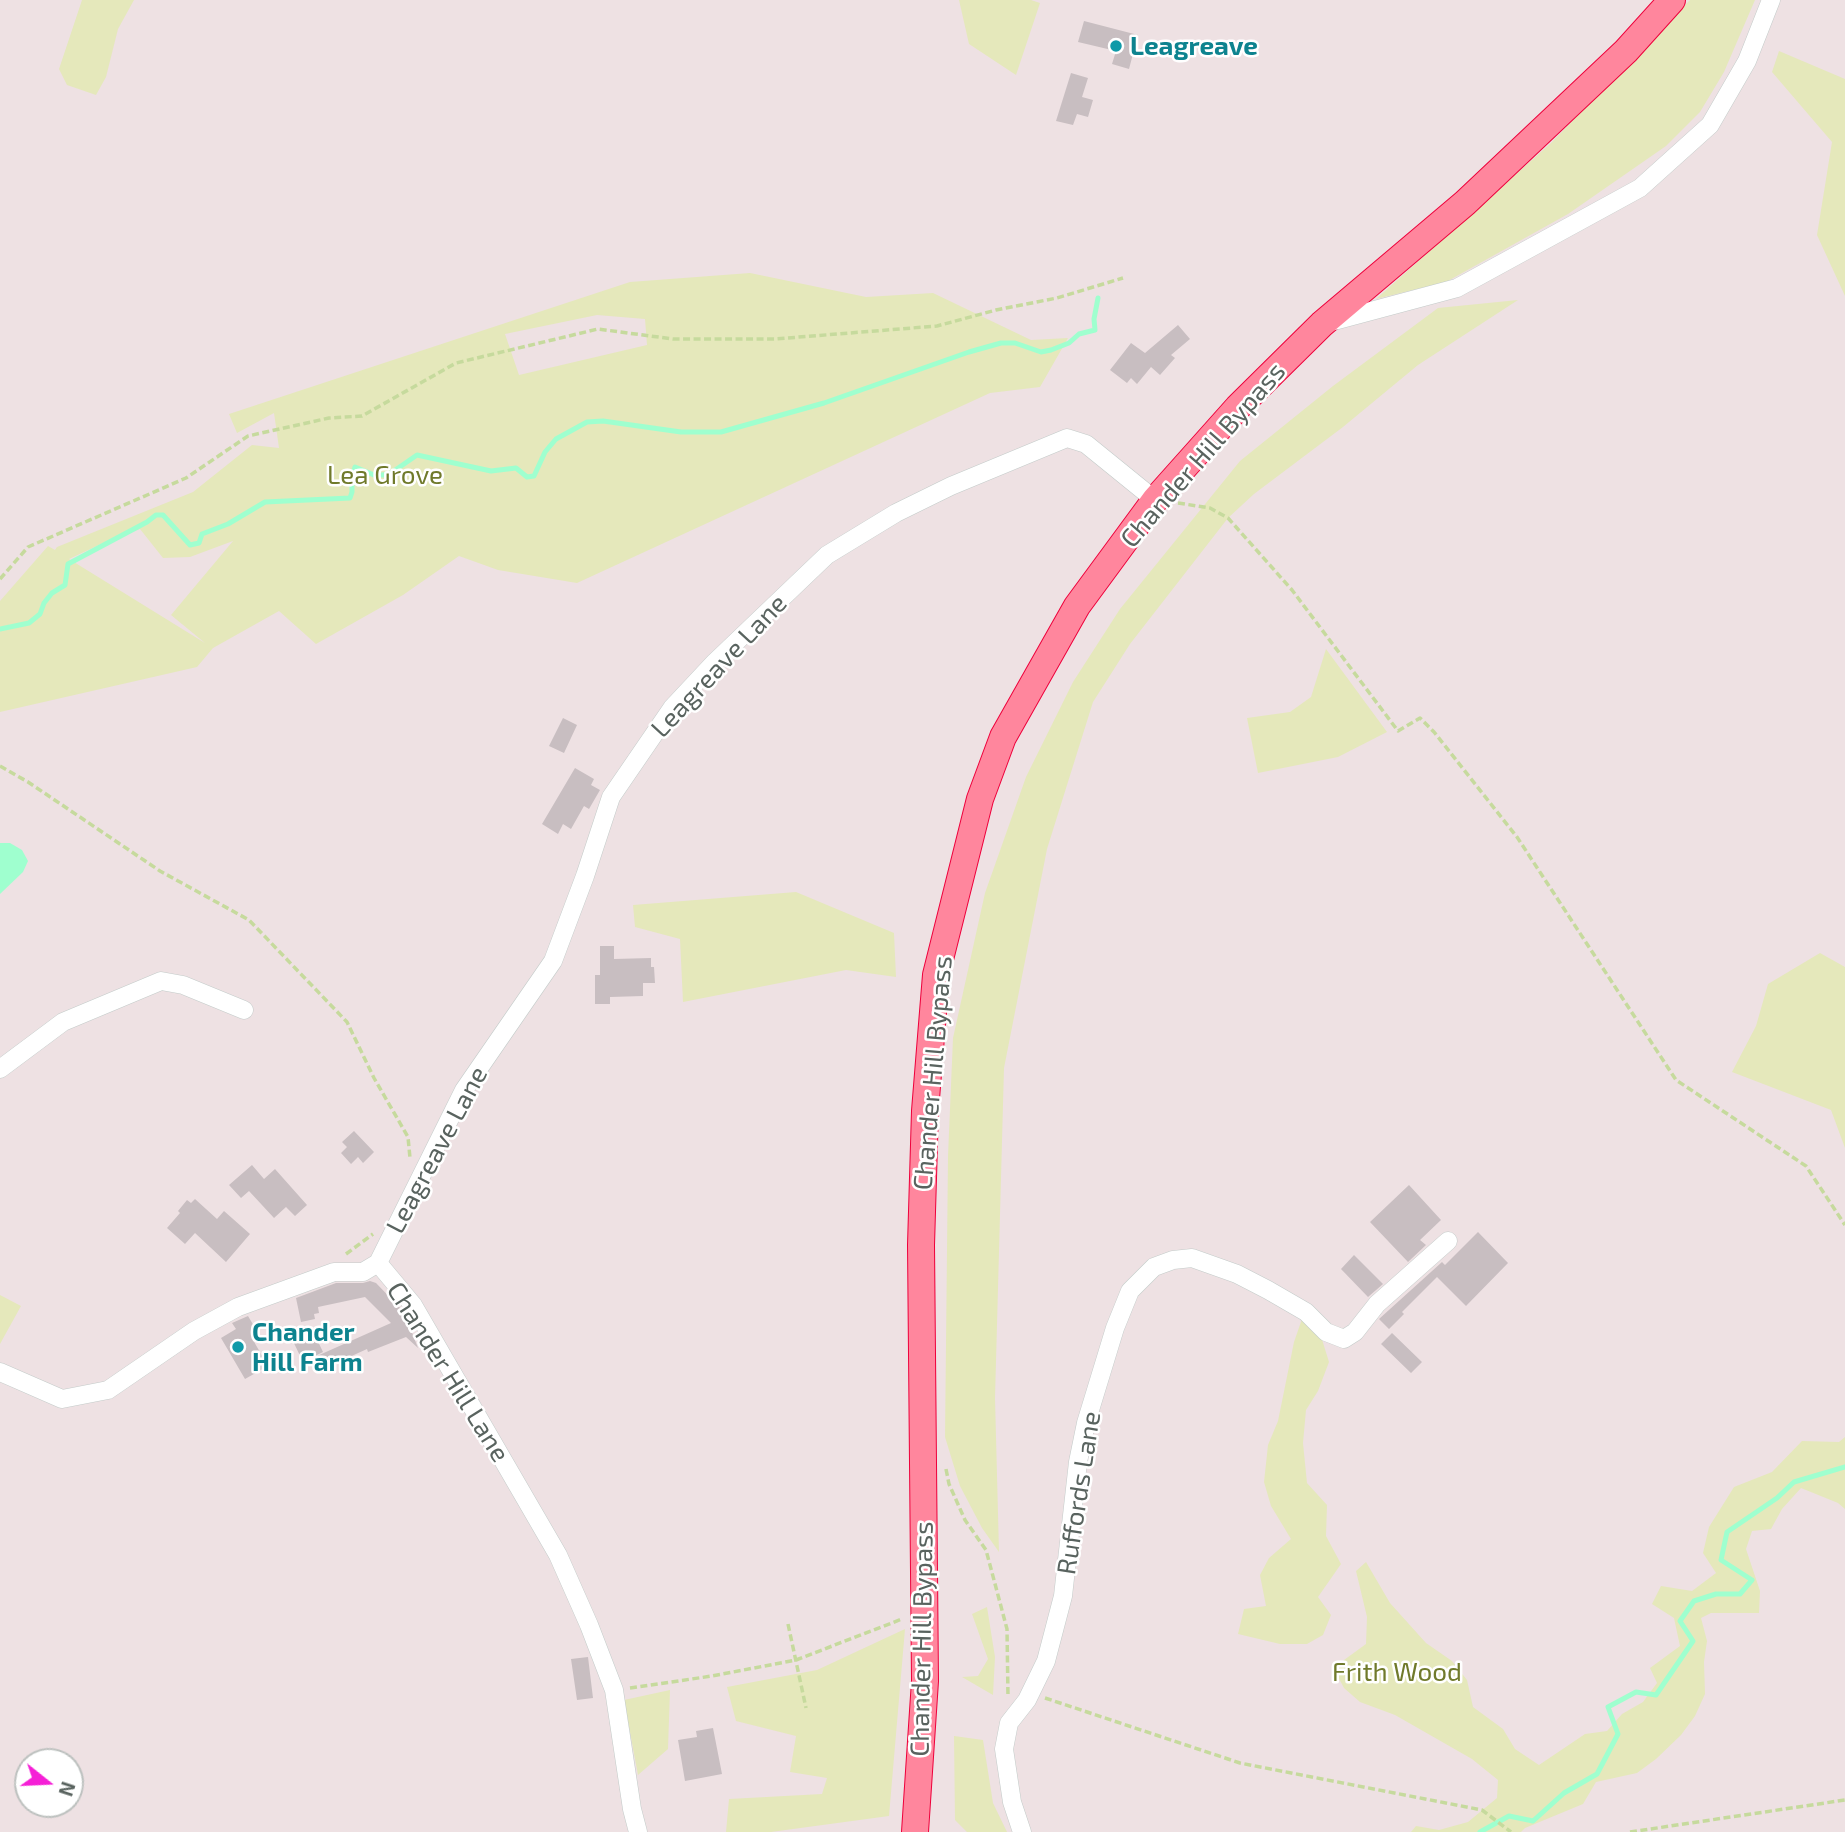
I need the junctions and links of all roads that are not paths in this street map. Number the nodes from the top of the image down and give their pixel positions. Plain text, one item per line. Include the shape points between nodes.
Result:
1 (1672, 0) edge
2 (1770, 0) edge
3 (1322, 324) junction
4 (1156, 500) junction
5 (244, 1010) dead end
6 (0, 1069) edge
7 (1448, 1241) dead end
8 (379, 1264) junction
9 (0, 1372) edge
10 (638, 1832) edge
11 (915, 1832) edge
12 (1021, 1832) edge

1 - 3 highway, Chander Hill Bypass via 1626,51 1465,203
2 - 3 street via 1747,61 1710,125 1640,188 1457,288
3 - 4 highway, Chander Hill Bypass via 1238,407
4 - 8 street, Leagreave Lane via 1086,444 1067,438 951,486 827,555 715,662 671,708 611,797 553,961 464,1090
4 - 11 highway, Chander Hill Bypass via 1077,606 1003,737 980,799 936,975 921,1245 926,1610
5 - 6 street via 161,981 63,1022
7 - 12 street, Ruffords Lane via 1377,1304 1348,1337 1326,1332 1307,1312 1237,1274 1192,1258 1154,1268 1130,1291 1086,1423 1063,1596 1046,1661 1027,1700 1009,1723 1004,1749
8 - 9 street, Chander Hill Lane via 363,1272 334,1272 238,1307 108,1390 62,1399
8 - 10 street, Chander Hill Lane via 412,1305 558,1555 614,1690

